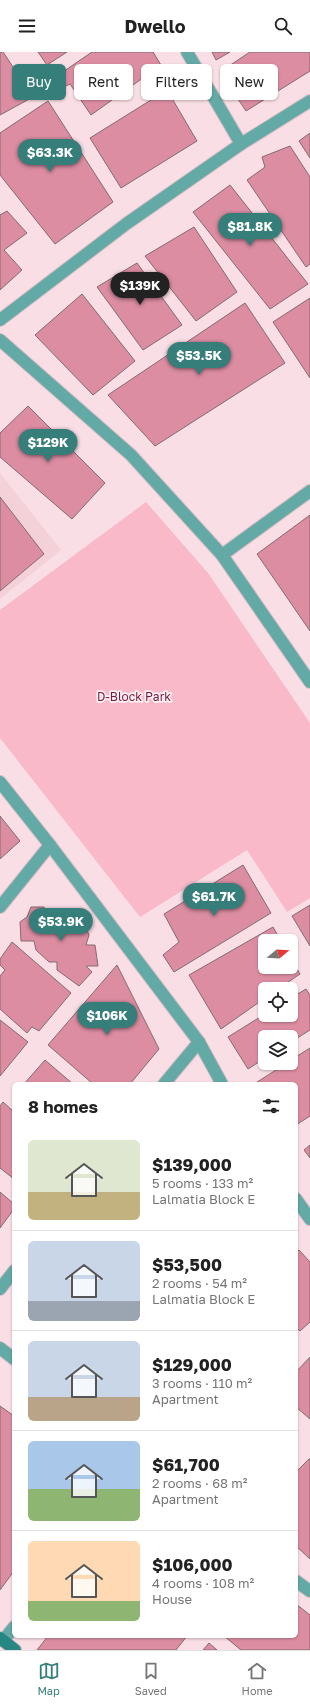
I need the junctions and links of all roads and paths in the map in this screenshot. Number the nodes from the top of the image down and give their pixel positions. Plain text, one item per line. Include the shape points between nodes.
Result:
1 (187, 52) edge
2 (310, 101) edge
3 (241, 144) junction
4 (0, 320) edge
5 (0, 340) edge
6 (310, 491) edge
7 (222, 555) junction
8 (310, 682) edge
9 (0, 782) edge
10 (50, 845) junction
11 (0, 907) edge
12 (198, 1042) junction
13 (166, 1082) edge
14 (221, 1082) edge
15 (298, 1202) edge
16 (310, 1219) edge
17 (12, 1274) edge
18 (0, 1289) edge
19 (0, 1348) edge
20 (12, 1357) edge
21 (298, 1582) edge
22 (310, 1591) edge
23 (12, 1629) edge
24 (2, 1640) edge
25 (15, 1650) edge

1 - 3 street
2 - 3 street
3 - 4 street via 126,224
5 - 7 street via 130,455
6 - 7 street
7 - 8 street
9 - 10 street
10 - 11 street
10 - 12 street
12 - 13 street
12 - 14 street
15 - 16 street
17 - 18 street
19 - 20 street
21 - 22 street
23 - 24 street
24 - 25 main road

